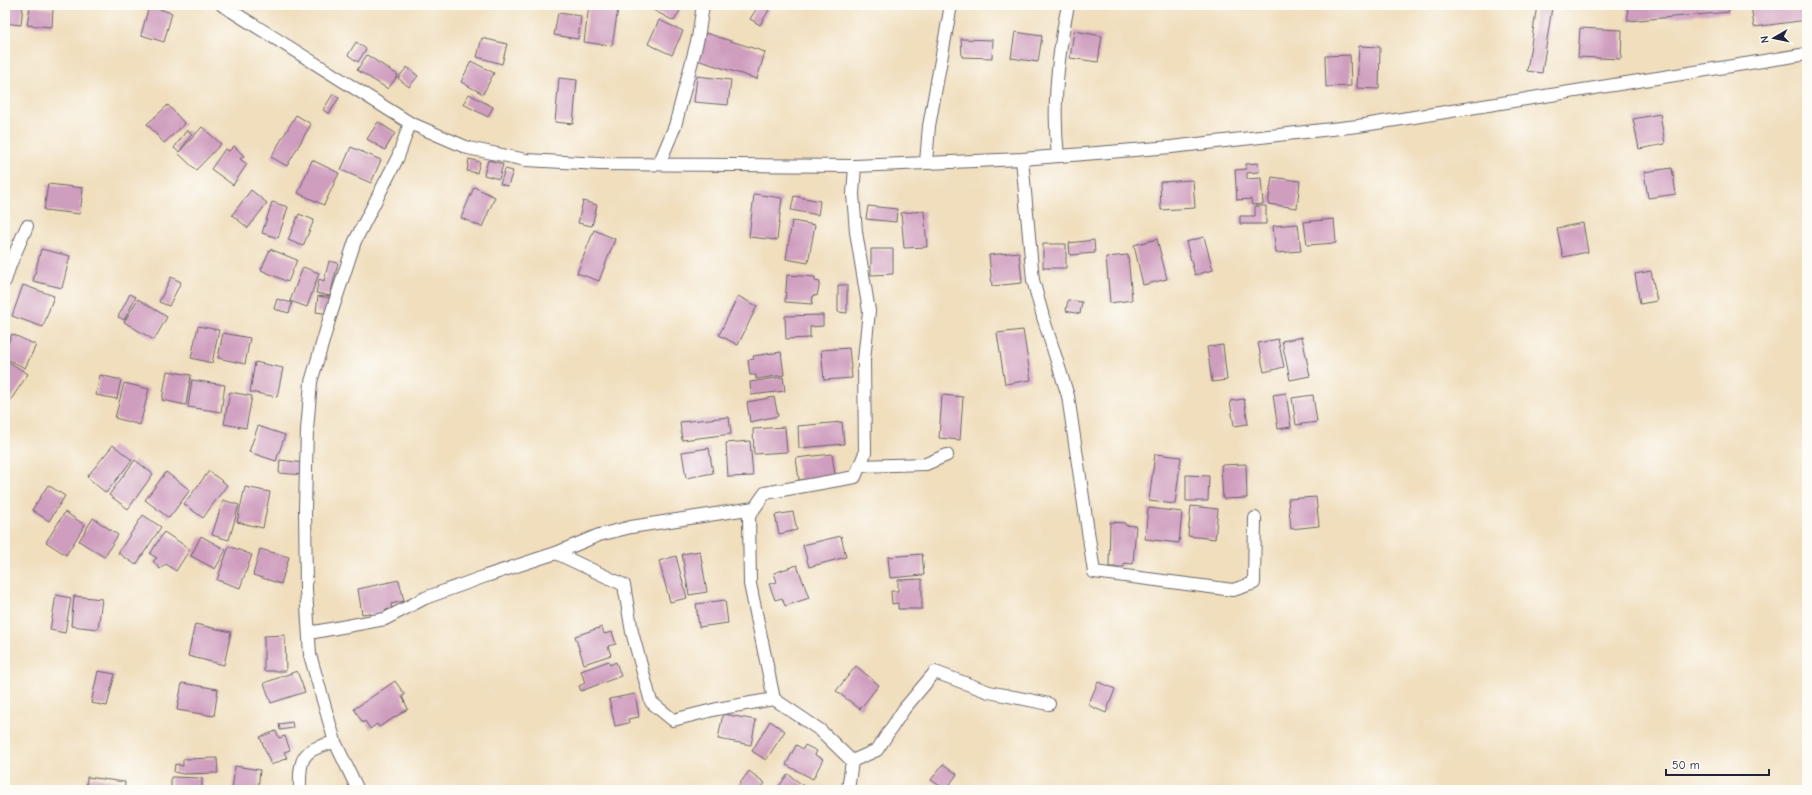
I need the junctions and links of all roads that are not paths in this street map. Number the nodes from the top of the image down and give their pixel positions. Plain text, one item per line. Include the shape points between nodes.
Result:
1 (222, 5) edge
2 (703, 5) edge
3 (951, 5) edge
4 (1068, 5) edge
5 (1807, 54) edge
6 (410, 123) junction
7 (1058, 156) junction
8 (1022, 159) junction
9 (926, 162) junction
10 (659, 164) junction
11 (855, 166) junction
12 (27, 226) dead end
13 (5, 281) edge
14 (947, 455) dead end
15 (860, 466) junction
16 (754, 508) junction
17 (1255, 518) dead end
18 (556, 553) junction
19 (309, 633) junction
20 (774, 698) junction
21 (1049, 704) dead end
22 (335, 742) junction
23 (852, 761) junction
24 (300, 790) edge
25 (358, 790) edge
26 (848, 790) edge

1 - 6 street
2 - 10 street via 698,38 675,126
3 - 9 street via 929,126
4 - 7 street via 1060,53 1055,130
5 - 7 street via 1358,126 1171,148
6 - 10 street via 468,148 526,160
6 - 19 street via 398,157 355,241 311,382 305,508
7 - 8 street
8 - 9 street
8 - 17 street via 1033,280 1068,396 1094,572 1233,590 1254,583
9 - 11 street
10 - 11 street
11 - 15 street via 853,194 856,232 869,311 864,360 865,454
12 - 13 street
14 - 15 street via 926,464
15 - 16 street via 855,477 765,493
16 - 18 street via 598,535
16 - 20 street via 749,516 750,584
18 - 19 street via 425,598 385,619
18 - 20 street via 624,585 632,632 651,702 673,720
19 - 22 street via 310,655
20 - 23 street via 820,730
21 - 23 street via 988,692 935,672 904,709 876,750
22 - 24 street via 318,746 305,754 300,769
22 - 25 street
23 - 26 street

